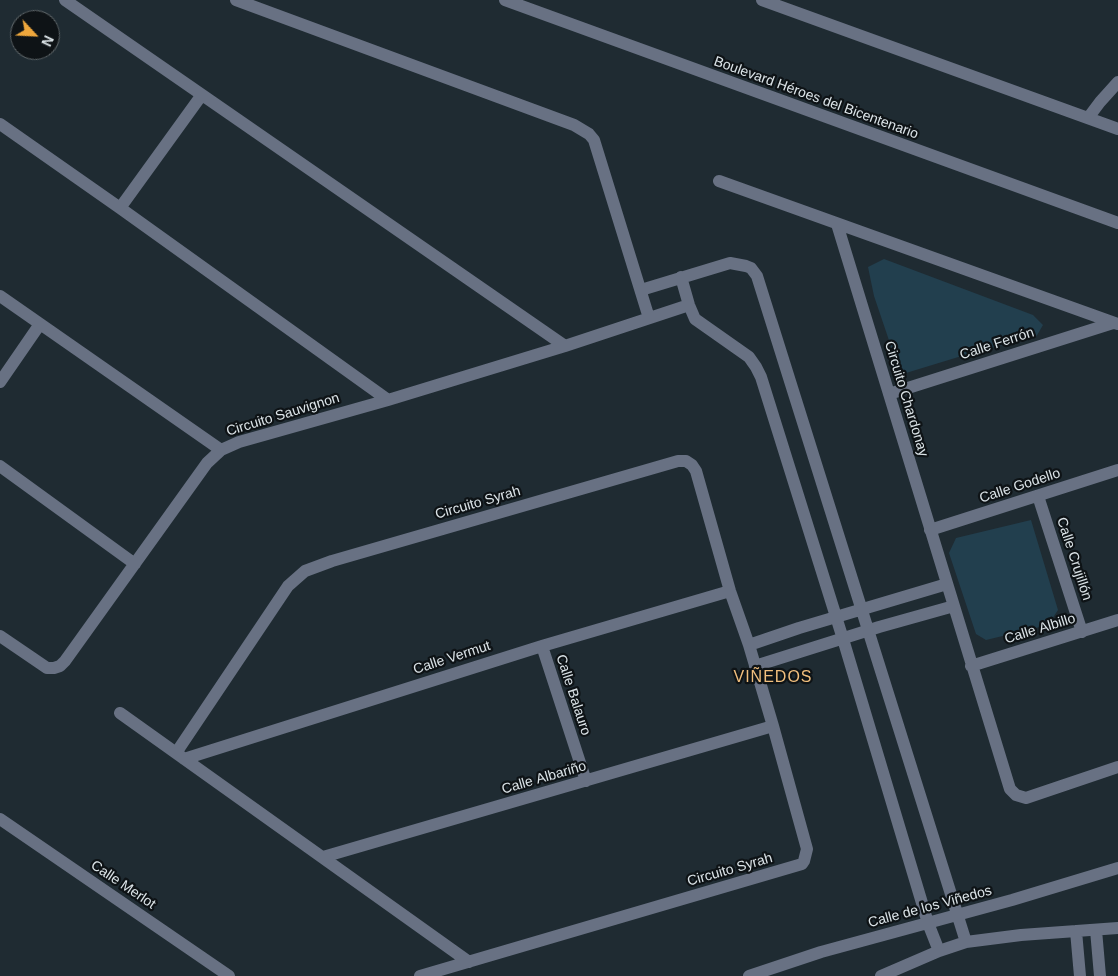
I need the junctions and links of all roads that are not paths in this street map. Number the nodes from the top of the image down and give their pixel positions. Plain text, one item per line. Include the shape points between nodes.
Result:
1 (65, 0) edge
2 (236, 0) edge
3 (505, 0) edge
4 (762, 0) edge
5 (1118, 82) edge
6 (201, 96) junction
7 (1088, 118) junction
8 (0, 124) edge
9 (1118, 130) edge
10 (718, 181) dead end
11 (120, 208) junction
12 (1118, 223) edge
13 (837, 224) junction
14 (681, 277) junction
15 (641, 290) junction
16 (0, 296) edge
17 (689, 305) junction
18 (649, 318) junction
19 (40, 324) junction
20 (1116, 324) edge
21 (565, 346) junction
22 (0, 382) edge
23 (889, 394) junction
24 (388, 400) junction
25 (221, 450) junction
26 (0, 466) edge
27 (1118, 470) edge
28 (1038, 496) junction
29 (930, 530) junction
30 (135, 564) junction
31 (947, 584) junction
32 (730, 591) junction
33 (954, 606) junction
34 (861, 610) junction
35 (835, 617) junction
36 (1118, 620) edge
37 (867, 631) junction
38 (1082, 632) junction
39 (0, 636) edge
40 (843, 639) junction
41 (749, 645) junction
42 (542, 646) junction
43 (755, 666) junction
44 (971, 666) junction
45 (120, 713) dead end
46 (773, 726) junction
47 (180, 756) junction
48 (1118, 767) edge
49 (586, 781) junction
50 (0, 818) edge
51 (323, 857) junction
52 (1118, 868) edge
53 (959, 915) junction
54 (928, 923) junction
55 (1118, 928) edge
56 (1096, 930) junction
57 (1076, 931) junction
58 (966, 942) junction
59 (939, 951) junction
60 (469, 962) junction
61 (229, 976) edge
62 (420, 976) edge
63 (749, 976) edge
64 (881, 976) edge
65 (1080, 976) edge
66 (1100, 976) edge

1 - 6 street
2 - 15 street via 583,129 594,140
3 - 12 street, Boulevard Héroes del Bicentenario
4 - 7 street
5 - 7 street
6 - 11 street
6 - 21 street
7 - 9 street
8 - 11 street
10 - 13 street
11 - 24 street
13 - 20 street
13 - 23 street, Circuito Chardonay
14 - 15 street
14 - 17 street
14 - 34 street via 730,263 751,268 757,276
15 - 18 street
16 - 19 street
17 - 18 street, Circuito Sauvignon
17 - 35 street via 695,319 749,357 761,377
18 - 21 street, Circuito Sauvignon
19 - 22 street
19 - 25 street
20 - 23 street, Calle Ferrón
21 - 24 street, Circuito Sauvignon
23 - 29 street, Circuito Chardonay
24 - 25 street, Circuito Sauvignon via 239,442
25 - 30 street, Circuito Sauvignon via 207,463
26 - 30 street
27 - 28 street, Calle Godello
28 - 29 street, Calle Godello
28 - 38 street, Calle Crujillón
29 - 31 street, Circuito Chardonay
30 - 39 street, Circuito Sauvignon via 60,666 47,668
31 - 33 street, Circuito Chardonay
31 - 34 street
32 - 41 street, Circuito Syrah
32 - 42 street, Calle Vermut
32 - 47 street, Circuito Syrah via 696,472 686,461 316,566 288,586
33 - 37 street
33 - 44 street, Circuito Chardonay
34 - 35 street
34 - 37 street
35 - 40 street
35 - 41 street
36 - 38 street, Calle Albillo
37 - 40 street
37 - 53 street
38 - 44 street, Calle Albillo
40 - 43 street
40 - 54 street
41 - 43 street, Circuito Syrah
42 - 47 street, Calle Vermut
42 - 49 street, Calle Balauro
43 - 46 street, Circuito Syrah
44 - 48 street, Circuito Chardonay via 1010,789 1016,795 1026,798
45 - 47 street
46 - 49 street, Calle Albariño
46 - 60 street, Circuito Syrah via 808,849 802,864
47 - 51 street
49 - 51 street, Calle Albariño
50 - 61 street, Calle Merlot
51 - 60 street
52 - 53 street, Calle de los Viñedos
53 - 54 street, Calle de los Viñedos
53 - 58 street
54 - 59 street
54 - 63 street, Calle de los Viñedos via 821,952
55 - 56 street
56 - 57 street
56 - 66 street
57 - 58 street
57 - 65 street
58 - 59 street
59 - 64 street
60 - 62 street, Circuito Syrah

